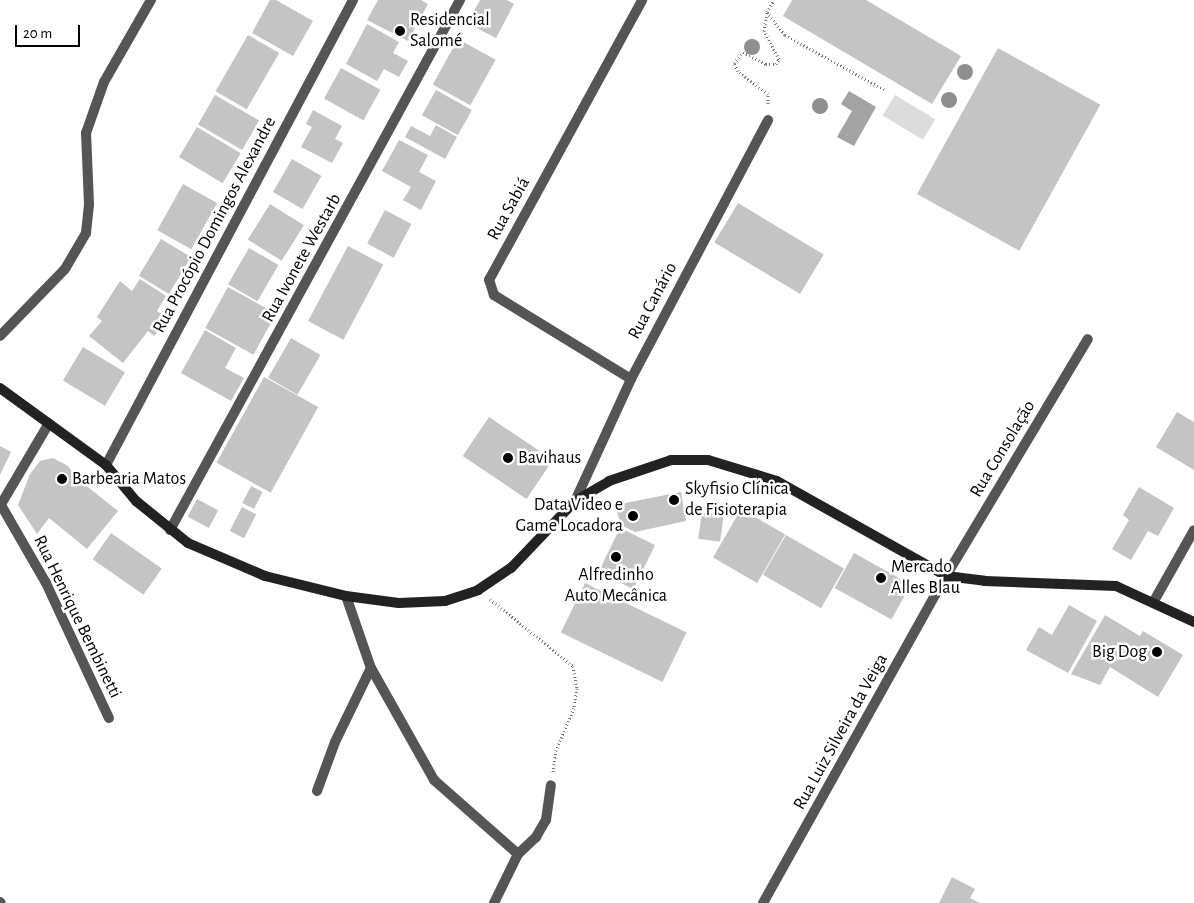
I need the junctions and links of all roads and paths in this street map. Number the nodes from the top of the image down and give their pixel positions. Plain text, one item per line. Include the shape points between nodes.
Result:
1 (151, 0) edge
2 (353, 0) edge
3 (460, 0) edge
4 (642, 0) edge
5 (774, 0) edge
6 (767, 12) junction
7 (885, 90) dead end
8 (768, 120) joint
9 (0, 336) edge
10 (1088, 339) dead end
11 (630, 379) junction
12 (0, 388) edge
13 (49, 423) junction
14 (106, 465) junction
15 (575, 501) junction
16 (0, 506) edge
17 (170, 530) junction
18 (1194, 530) edge
19 (946, 576) junction
20 (478, 590) junction
21 (346, 596) junction
22 (1154, 601) junction
23 (1194, 622) edge
24 (371, 668) junction
25 (108, 718) dead end
26 (551, 785) joint
27 (317, 792) dead end
28 (518, 854) junction
29 (494, 903) edge
30 (763, 903) edge

1 - 9 street via 104,82 86,133 89,204 86,233 65,269
2 - 14 street, Rua Procópio Domingos Alexandre
3 - 17 street, Rua Ivonete Westarb
4 - 11 street, Rua Sabiá via 489,280 494,295
5 - 6 path
6 - 7 path via 785,35
6 - 8 path via 764,31 779,58 776,64 766,64 743,52 734,63 738,71 768,94
8 - 11 street, Rua Canário
10 - 19 street, Rua Consolação
11 - 15 street, Rua Canário
12 - 13 main road
13 - 14 main road
13 - 16 street
14 - 17 main road via 136,501
15 - 19 main road via 608,481 635,470 671,460 708,460 777,481
15 - 20 main road via 511,568
16 - 25 street, Rua Henrique Bembinetti via 46,583
17 - 21 main road via 208,553 265,576
18 - 22 street
19 - 22 main road via 985,581 1116,586
19 - 30 street, Rua Luiz Silveira da Veiga
20 - 21 main road via 445,602 399,603
20 - 26 path via 573,666 577,688 574,708 556,750
21 - 24 street
22 - 23 main road
24 - 27 street via 335,742
24 - 28 street via 434,780
26 - 28 street via 546,820 536,837
28 - 29 street

